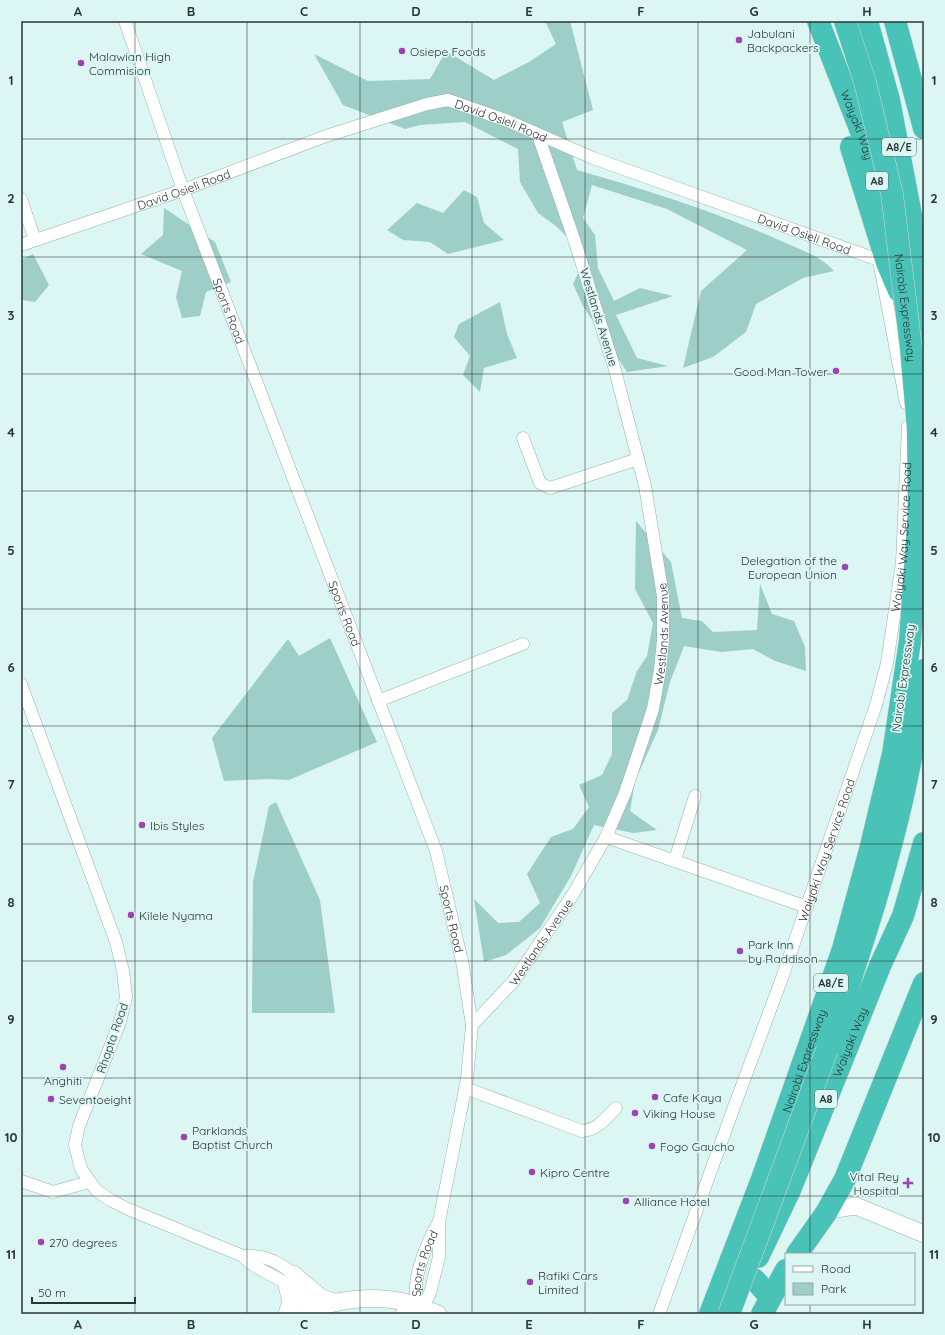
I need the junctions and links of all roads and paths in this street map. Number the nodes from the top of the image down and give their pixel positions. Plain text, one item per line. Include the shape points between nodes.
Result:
1 (125, 21) edge
2 (802, 21) edge
3 (818, 21) edge
4 (845, 21) edge
5 (867, 21) edge
6 (895, 21) edge
7 (924, 128) edge
8 (538, 135) junction
9 (183, 190) junction
10 (21, 199) edge
11 (35, 240) junction
12 (21, 245) edge
13 (883, 262) junction
14 (920, 292) edge
15 (924, 345) edge
16 (924, 373) edge
17 (906, 403) junction
18 (523, 438) dead end
19 (638, 459) junction
20 (523, 644) dead end
21 (924, 670) edge
22 (21, 684) edge
23 (378, 701) junction
24 (695, 796) dead end
25 (606, 836) junction
26 (924, 843) edge
27 (675, 860) junction
28 (924, 879) edge
29 (807, 907) junction
30 (902, 916) junction
31 (924, 983) edge
32 (472, 1025) junction
33 (466, 1088) junction
34 (616, 1108) dead end
35 (845, 1179) junction
36 (21, 1181) edge
37 (89, 1182) junction
38 (856, 1206) junction
39 (826, 1213) junction
40 (924, 1234) edge
41 (798, 1253) edge
42 (785, 1272) edge
43 (747, 1275) junction
44 (290, 1279) junction
45 (766, 1306) edge
46 (421, 1310) edge
47 (317, 1311) edge
48 (288, 1314) edge
49 (401, 1314) edge
50 (438, 1314) edge
51 (659, 1314) edge
52 (710, 1314) edge
53 (729, 1314) edge

1 - 9 street, Sports Road
2 - 13 highway via 846,131
3 - 14 highway, Waiyaki Way / A8
4 - 52 highway, Nairobi Expressway / A8/E, bridge via 865,82 892,194 911,348 918,428 920,511 910,641 893,754 843,949 762,1178
5 - 14 highway, Nairobi Expressway / A8/E via 890,100
6 - 7 highway
8 - 9 street, David Osieli Road via 456,102 439,100 326,136
8 - 13 street, David Osieli Road via 593,158
8 - 19 street, Westlands Avenue via 607,345
9 - 11 street, David Osieli Road
9 - 23 street, Sports Road
10 - 11 street
11 - 12 street, David Osieli Road
13 - 14 highway via 899,291
13 - 17 street, Waiyaki Way Service Road
14 - 15 highway, Waiyaki Way / A8
16 - 17 street
17 - 29 street, Waiyaki Way Service Road via 908,423 902,564 887,663 876,705
18 - 19 street via 540,483 550,488
19 - 25 street, Westlands Avenue via 645,486 663,596 662,648 653,709 625,793
20 - 23 street
21 - 53 highway, Nairobi Expressway / A8/E, bridge via 910,763 868,931 827,1050
22 - 37 street, Rhapta Road via 116,942 125,983 126,997 120,1022 79,1126 75,1145 81,1169
23 - 32 street, Sports Road via 436,851 462,961
24 - 27 street
25 - 27 street
25 - 32 street, Westlands Avenue via 572,896 513,982
26 - 30 highway, Waiyaki Way / A8
27 - 29 street
28 - 30 highway
29 - 51 street, Waiyaki Way Service Road
30 - 43 highway, Waiyaki Way / A8 via 790,1190 765,1246
31 - 35 highway
32 - 33 street, Sports Road
33 - 34 street via 582,1132 600,1124
33 - 46 street, Sports Road via 439,1222 439,1257 430,1293
35 - 38 main road
35 - 39 highway
36 - 37 street via 53,1192
37 - 44 street, Rhapta Road via 96,1190 128,1209 244,1256 250,1264
38 - 39 main road
38 - 40 main road
39 - 41 highway
42 - 45 highway
43 - 45 highway via 755,1280
43 - 52 highway, Waiyaki Way / A8
44 - 47 street, Rhapta Road via 305,1304
44 - 47 main road via 320,1296
44 - 48 main road via 291,1302
46 - 47 main road via 399,1301 376,1299
46 - 49 street, Sports Road
46 - 50 main road

